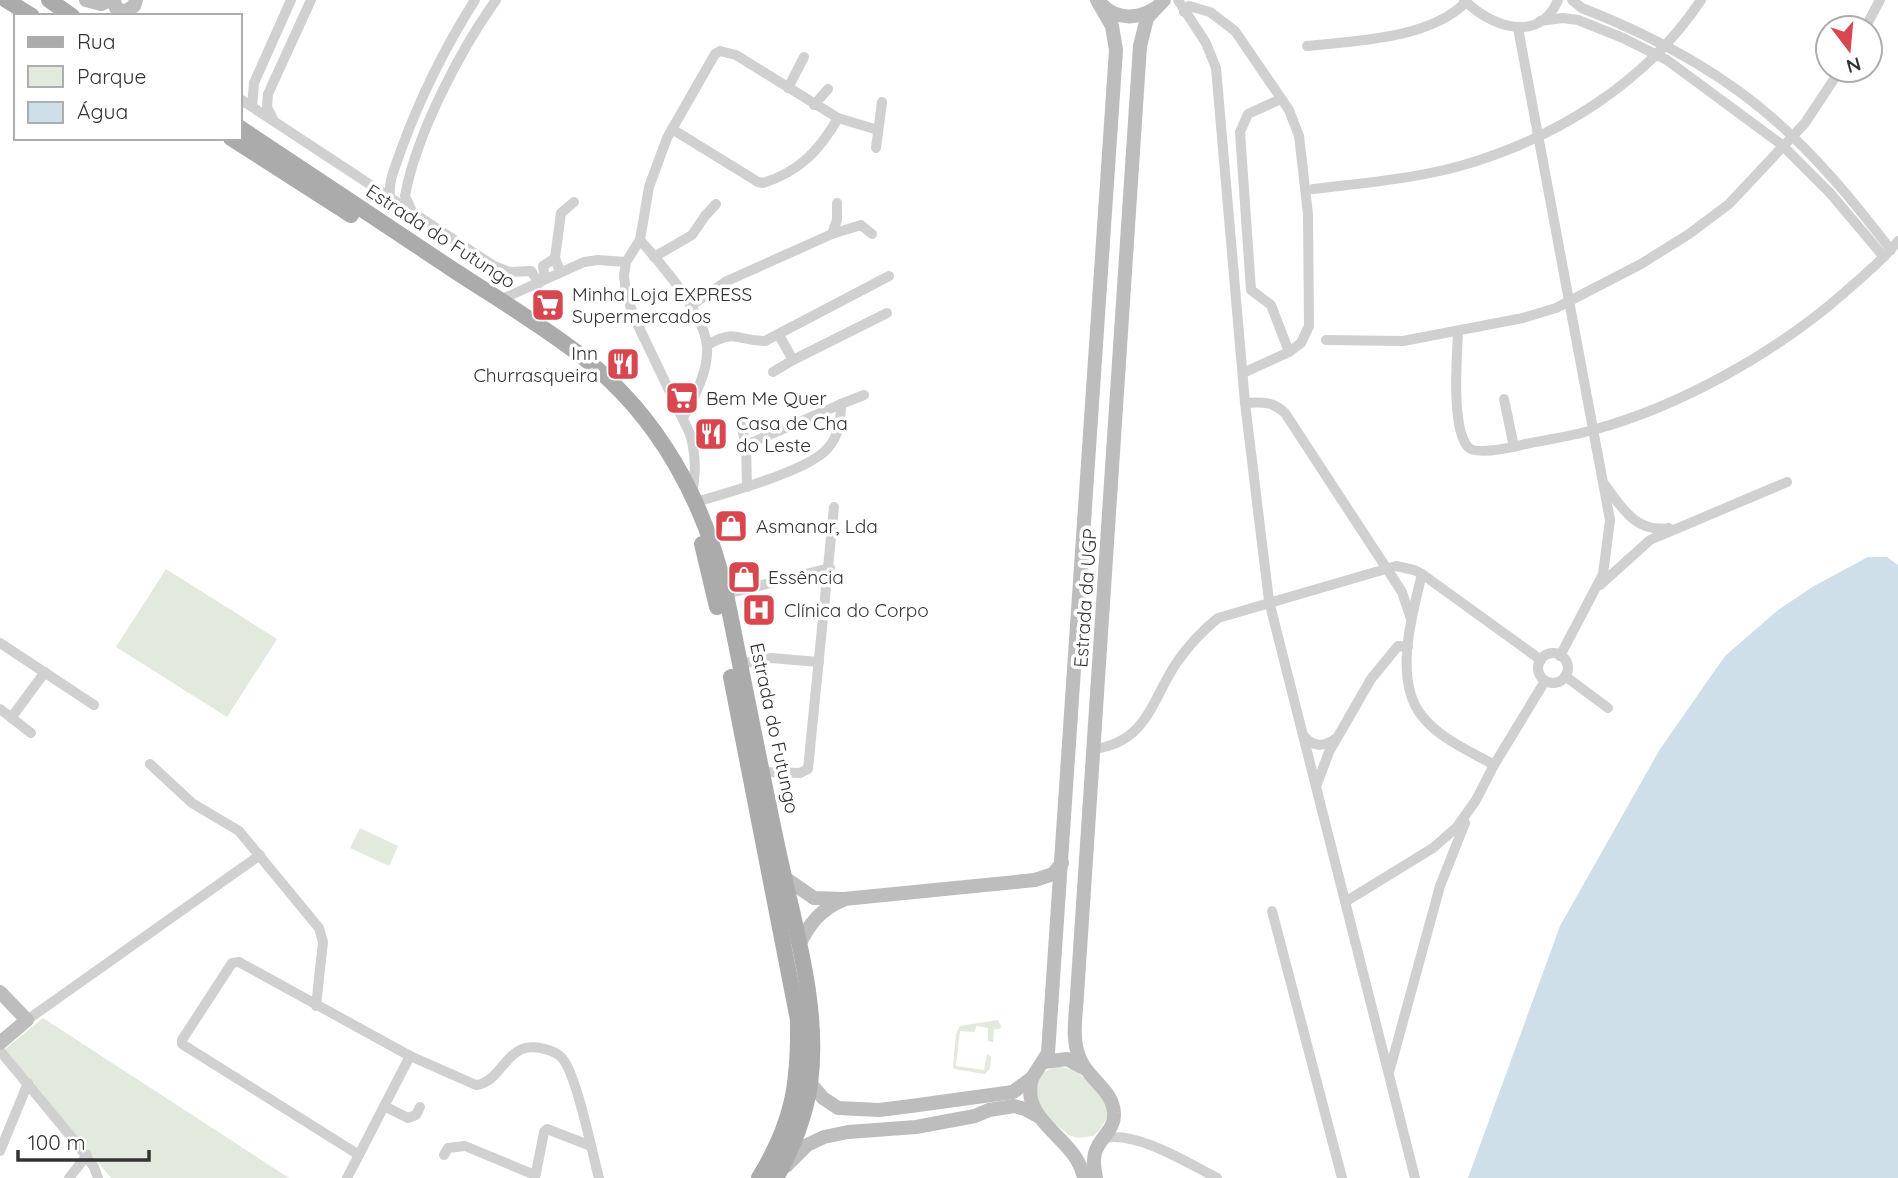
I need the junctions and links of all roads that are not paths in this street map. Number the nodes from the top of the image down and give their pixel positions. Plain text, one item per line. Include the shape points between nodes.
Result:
1 (6, 0) edge
2 (49, 0) edge
3 (86, 0) edge
4 (291, 0) edge
5 (311, 0) edge
6 (475, 0) edge
7 (484, 0) edge
8 (496, 0) edge
9 (1178, 0) edge
10 (1558, 0) edge
11 (1572, 0) edge
12 (1701, 0) edge
13 (1098, 1) edge
14 (1465, 1) edge
15 (0, 4) edge
16 (1160, 4) edge
17 (115, 6) edge
18 (134, 7) edge
19 (1184, 12) junction
20 (29, 14) edge
21 (69, 14) edge
22 (466, 16) junction
23 (1541, 22) junction
24 (480, 26) junction
25 (1518, 27) junction
26 (1666, 45) junction
27 (1307, 46) dead end
28 (1656, 55) junction
29 (804, 57) dead end
30 (254, 83) junction
31 (1831, 84) edge
32 (788, 88) junction
33 (828, 89) dead end
34 (242, 90) edge
35 (268, 94) junction
36 (1281, 99) junction
37 (242, 100) edge
38 (882, 102) dead end
39 (814, 105) junction
40 (252, 107) junction
41 (838, 118) junction
42 (276, 122) junction
43 (242, 129) edge
44 (672, 129) junction
45 (878, 130) junction
46 (1539, 135) junction
47 (1792, 136) junction
48 (234, 140) edge
49 (1782, 145) junction
50 (876, 148) dead end
51 (393, 173) junction
52 (363, 179) junction
53 (407, 182) junction
54 (1313, 189) dead end
55 (390, 197) junction
56 (574, 202) dead end
57 (838, 203) dead end
58 (716, 204) dead end
59 (413, 212) junction
60 (832, 234) junction
61 (872, 234) dead end
62 (640, 240) junction
63 (1891, 249) edge
64 (654, 257) junction
65 (555, 258) junction
66 (626, 262) junction
67 (560, 272) junction
68 (889, 276) dead end
69 (542, 281) junction
70 (500, 300) junction
71 (1568, 301) junction
72 (690, 306) junction
73 (887, 313) dead end
74 (1458, 332) junction
75 (779, 335) junction
76 (1326, 340) dead end
77 (707, 345) junction
78 (1289, 352) junction
79 (793, 360) junction
80 (773, 372) dead end
81 (1243, 373) junction
82 (864, 395) dead end
83 (1504, 399) dead end
84 (1245, 403) junction
85 (841, 404) junction
86 (683, 418) junction
87 (741, 425) dead end
88 (1593, 430) junction
89 (746, 445) junction
90 (1514, 447) junction
91 (1602, 482) junction
92 (1787, 482) dead end
93 (747, 487) junction
94 (694, 498) junction
95 (834, 507) dead end
96 (1680, 526) junction
97 (830, 568) junction
98 (1386, 568) junction
99 (1422, 574) junction
100 (1597, 587) junction
101 (726, 594) junction
102 (1269, 601) junction
103 (1411, 618) junction
104 (0, 643) edge
105 (1408, 647) junction
106 (1560, 656) junction
107 (1541, 660) junction
108 (819, 662) junction
109 (740, 664) junction
110 (46, 671) junction
111 (1565, 676) junction
112 (1545, 681) junction
113 (94, 705) dead end
114 (1608, 708) dead end
115 (0, 709) edge
116 (11, 718) junction
117 (1301, 732) junction
118 (31, 733) dead end
119 (1338, 737) junction
120 (1094, 749) junction
121 (150, 764) dead end
122 (1494, 765) junction
123 (763, 772) junction
124 (1316, 792) junction
125 (1476, 800) junction
126 (260, 855) junction
127 (1062, 863) junction
128 (785, 878) junction
129 (1035, 880) junction
130 (1060, 898) junction
131 (844, 899) junction
132 (1345, 902) junction
133 (1272, 911) dead end
134 (799, 945) junction
135 (0, 992) edge
136 (316, 1006) junction
137 (27, 1020) junction
138 (0, 1043) edge
139 (0, 1051) edge
140 (410, 1056) junction
141 (1044, 1062) junction
142 (1084, 1068) junction
143 (1389, 1070) junction
144 (1032, 1078) junction
145 (28, 1083) junction
146 (810, 1083) junction
147 (384, 1106) junction
148 (420, 1107) dead end
149 (848, 1110) junction
150 (1115, 1115) junction
151 (1038, 1116) junction
152 (848, 1132) junction
153 (1104, 1138) junction
154 (1132, 1138) junction
155 (1068, 1145) junction
156 (591, 1146) junction
157 (0, 1151) edge
158 (444, 1154) dead end
159 (87, 1155) junction
160 (359, 1155) junction
161 (535, 1176) edge
162 (1088, 1176) edge
163 (69, 1178) edge
164 (98, 1178) edge
165 (347, 1178) edge
166 (599, 1178) edge
167 (759, 1178) edge
168 (776, 1178) edge
169 (1217, 1178) edge
170 (1342, 1178) edge
171 (1415, 1178) edge

1 - 20 main road
2 - 21 main road
3 - 17 main road
4 - 30 street
5 - 35 street
6 - 22 street
7 - 8 street
8 - 24 street
9 - 19 street
10 - 23 street
11 - 26 street
12 - 26 street
13 - 16 main road via 1121,16 1136,16
13 - 127 main road via 1111,26 1116,50
14 - 25 street via 1494,21
14 - 27 street via 1454,15 1389,36
15 - 20 main road
16 - 19 street
16 - 120 main road, Estrada da UGP via 1144,25 1140,46
17 - 18 main road via 124,12
19 - 36 street via 1189,6 1204,8 1235,31
19 - 81 street via 1206,43 1216,68
22 - 24 street via 478,15
22 - 51 street via 429,83
23 - 25 street
23 - 28 street via 1578,20
24 - 53 street via 440,98
25 - 46 street
26 - 28 street
26 - 47 street via 1750,101
28 - 46 street via 1604,98
28 - 49 street
29 - 32 street
30 - 34 street
30 - 40 street
31 - 47 street
32 - 39 street
32 - 44 street via 736,55 720,51
33 - 39 street
35 - 40 street
35 - 42 street via 267,107
36 - 78 street via 1297,129 1308,214 1310,326 1301,343
36 - 78 street via 1248,114 1240,132 1251,290 1271,305
37 - 40 street
38 - 45 street
39 - 41 street
40 - 42 street
41 - 44 street via 802,165 764,183
41 - 45 street
42 - 52 street
43 - 70 main road, Estrada do Futungo
44 - 62 street via 649,187
45 - 50 street
46 - 54 street via 1440,171
46 - 71 street
47 - 49 street
47 - 63 street via 1844,189
48 - 167 main road, Estrada do Futungo via 564,355 628,415 664,464 689,511 714,593 798,1020 792,1108
49 - 63 street
49 - 71 street via 1729,204 1689,234
51 - 52 street via 380,180
51 - 55 street
52 - 55 street
53 - 55 street
53 - 59 street via 404,195
55 - 59 street
56 - 65 street via 561,213
57 - 60 street
58 - 64 street via 692,235
59 - 69 street via 494,266 510,272 531,271
60 - 61 street via 861,225
60 - 72 street via 727,281
62 - 64 street
62 - 66 street
63 - 88 street via 1808,322 1736,370 1655,408
64 - 72 street
65 - 67 street
65 - 69 street via 543,266
66 - 67 street via 584,262
66 - 86 street via 626,293 634,317
67 - 69 street
68 - 75 street
69 - 70 street
70 - 94 main road, Estrada do Futungo via 586,359 624,395 663,444
71 - 74 street via 1523,318
71 - 88 street
72 - 77 street
73 - 79 street
74 - 76 street via 1403,341
74 - 90 street via 1455,387 1468,447 1474,451
75 - 77 street via 765,341 731,335
75 - 79 street
77 - 86 street via 705,366
78 - 81 street
79 - 80 street
81 - 84 street
82 - 85 street
83 - 90 street
84 - 98 street via 1269,403 1285,413
84 - 102 street
85 - 89 street
85 - 93 street via 837,433 827,450 814,460
86 - 94 street via 695,451
87 - 89 street
88 - 90 street
88 - 91 street
89 - 93 street
91 - 96 street via 1641,526
91 - 100 street via 1610,520 1606,560
92 - 96 street
93 - 94 street
94 - 101 main road, Estrada do Futungo
95 - 97 street
96 - 100 street via 1650,540
97 - 101 street
97 - 108 street
98 - 99 street via 1405,567
98 - 102 street
98 - 103 street via 1402,592
99 - 103 street
99 - 107 street
100 - 106 street
101 - 109 main road, Estrada do Futungo
102 - 117 street
102 - 120 street via 1219,618 1204,630 1178,661 1137,730 1123,742
103 - 105 street
104 - 110 street
105 - 119 street via 1398,646 1371,679
105 - 122 street via 1409,688 1422,716 1440,733
106 - 107 street via 1548,654
106 - 111 street via 1567,667
107 - 112 street via 1539,673
108 - 109 street via 771,658
108 - 123 street via 808,769
109 - 123 main road, Estrada do Futungo
110 - 113 street
110 - 116 street
111 - 112 street via 1554,683
111 - 114 street
112 - 122 street
115 - 116 street
116 - 118 street
117 - 119 street via 1317,745
117 - 124 street
119 - 124 street via 1321,769
120 - 142 main road, Estrada da UGP via 1075,1047
121 - 126 street via 192,803 239,831
122 - 125 street
123 - 128 main road, Estrada do Futungo
124 - 132 street
125 - 132 street via 1457,827 1433,848
125 - 143 street via 1440,886
126 - 136 street via 321,934
126 - 137 street
127 - 129 main road via 1053,874
127 - 130 main road
128 - 131 main road via 814,898
128 - 134 main road, Estrada do Futungo
129 - 130 main road via 1052,884
129 - 131 main road
130 - 141 main road via 1050,1044
131 - 134 main road via 821,912
132 - 143 street
133 - 170 street
134 - 146 main road, Estrada do Futungo via 810,1018
135 - 137 main road
136 - 140 street
136 - 160 street via 236,961 181,1042
137 - 138 main road
139 - 145 street
140 - 147 street
140 - 156 street via 476,1085 490,1080 523,1048 555,1053 572,1074
141 - 142 main road via 1067,1059
141 - 144 main road
142 - 150 main road, Estrada da UGP via 1108,1095
143 - 171 street
144 - 149 main road via 1013,1092 993,1096
144 - 151 main road via 1029,1099
145 - 157 street
145 - 159 street
146 - 149 main road via 828,1103
146 - 168 main road, Estrada do Futungo via 799,1132
147 - 148 street via 408,1118
147 - 160 street
149 - 152 main road via 839,1121
150 - 153 main road
150 - 154 street
151 - 152 main road via 1014,1106 916,1127
151 - 155 main road
152 - 168 main road via 807,1145
153 - 154 street
153 - 155 main road via 1089,1145
153 - 162 main road
154 - 169 street
155 - 162 main road
156 - 161 street via 547,1129
156 - 166 street
158 - 161 street via 448,1148 465,1146
159 - 163 street
159 - 164 street
160 - 165 street

